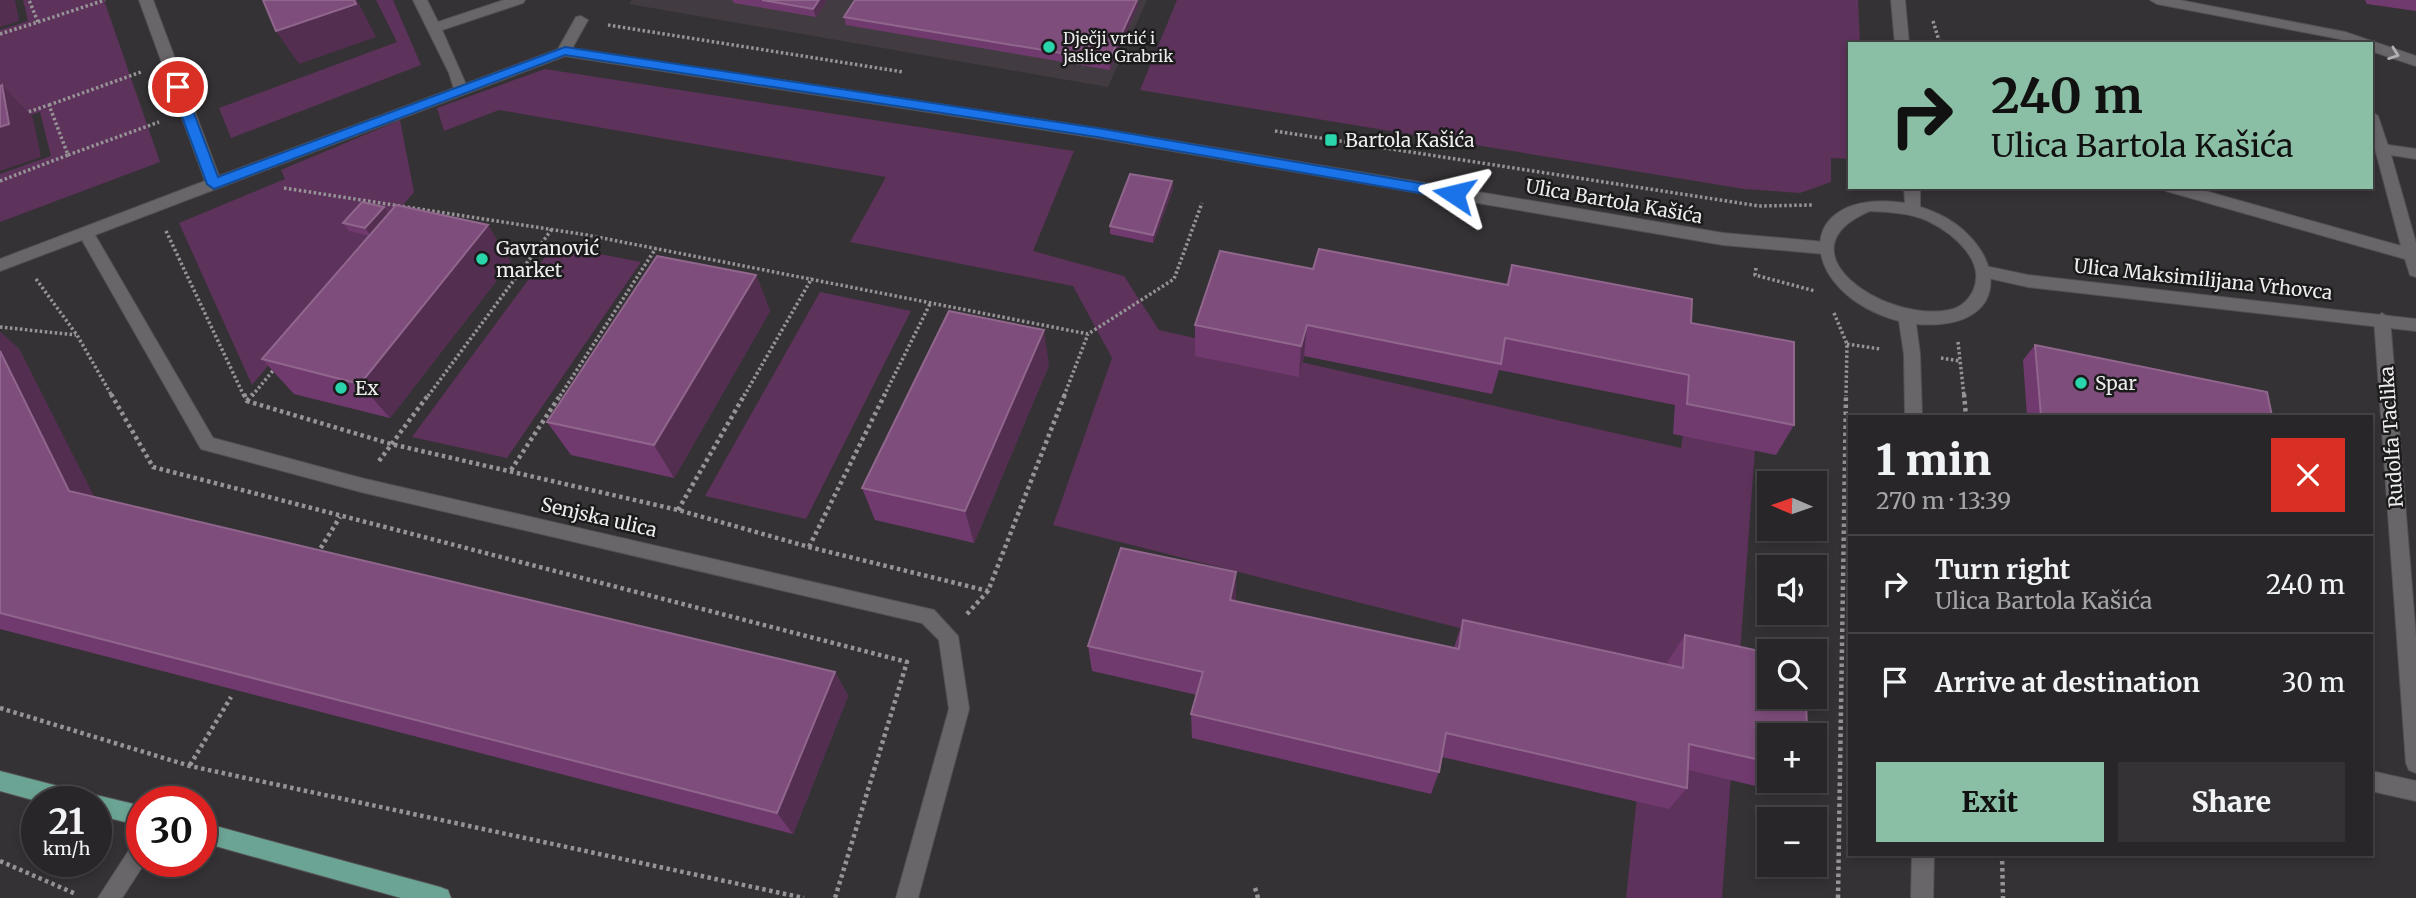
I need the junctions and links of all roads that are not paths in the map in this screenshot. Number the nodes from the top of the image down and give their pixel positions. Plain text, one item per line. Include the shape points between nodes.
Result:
1 (146, 0) edge
2 (420, 0) edge
3 (518, 0) edge
4 (1898, 0) edge
5 (2157, 0) edge
6 (581, 20) road end
7 (434, 28) junction
8 (2346, 40) edge
9 (1902, 42) edge
10 (2373, 47) edge
11 (565, 51) junction
12 (2416, 61) edge
13 (461, 89) junction
14 (2373, 122) edge
15 (2382, 149) junction
16 (2416, 154) edge
17 (214, 184) junction
18 (1912, 189) edge
19 (2177, 189) edge
20 (1913, 210) junction
21 (86, 233) junction
22 (1825, 248) junction
23 (2414, 263) edge
24 (0, 265) edge
25 (1985, 272) junction
26 (1906, 317) junction
27 (2382, 319) junction
28 (2416, 325) edge
29 (1914, 415) edge
30 (2416, 764) edge
31 (2373, 781) edge
32 (4, 783) edge
33 (21, 787) edge
34 (2416, 791) edge
35 (217, 836) edge
36 (1923, 856) edge
37 (126, 872) edge
38 (109, 898) edge
39 (440, 898) edge
40 (907, 898) edge
41 (1922, 898) edge

1 - 17 street
2 - 7 street
3 - 7 street
4 - 9 street
5 - 8 street
6 - 11 street
7 - 13 street
10 -> 12 street
11 - 13 street, Ulica Bartola Kašića
11 - 22 street, Ulica Bartola Kašića via 1097,133 1723,239
13 - 17 street, Ulica Bartola Kašića
14 - 15 street
15 - 16 street
15 - 23 street
17 - 21 street, Ulica Bartola Kašića
18 - 20 street
19 - 23 street
20 - 22 street via 1880,206 1850,211 1827,233
20 - 25 street via 1961,234
21 - 24 street, Ulica Bartola Kašića
21 - 40 street, Senjska ulica via 207,444 361,485 927,615 948,636 959,709
22 - 26 street via 1830,265 1860,298
25 - 26 street via 1984,290 1974,305 1956,315
25 - 27 street, Ulica Maksimilijana Vrhovca via 2028,281
26 - 29 street
27 - 28 street, Ulica Maksimilijana Vrhovca
27 - 30 street, Rudolfa Taclika
31 - 34 street
32 - 33 main road
35 - 39 main road
36 - 41 street
37 - 38 street

